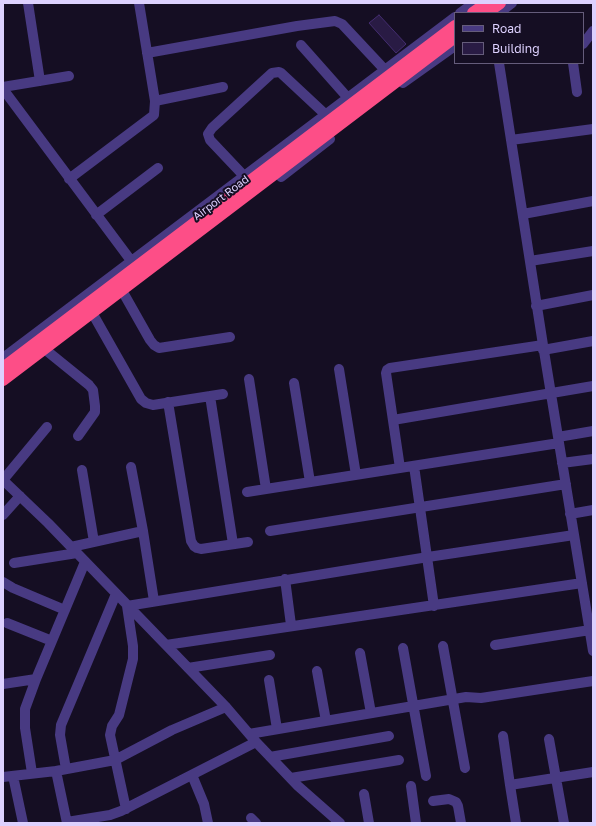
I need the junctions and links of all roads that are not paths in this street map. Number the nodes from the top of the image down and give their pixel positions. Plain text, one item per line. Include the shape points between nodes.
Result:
1 (28, 3) edge
2 (139, 3) edge
3 (474, 3) edge
4 (512, 3) edge
5 (493, 8) edge
6 (461, 12) edge
7 (477, 12) edge
8 (454, 18) edge
9 (454, 27) edge
10 (593, 32) edge
11 (454, 38) edge
12 (584, 43) edge
13 (301, 45) dead end
14 (454, 47) edge
15 (147, 53) junction
16 (499, 64) edge
17 (573, 64) edge
18 (385, 70) junction
19 (69, 76) dead end
20 (40, 81) junction
21 (223, 87) dead end
22 (3, 88) edge
23 (577, 92) dead end
24 (348, 98) junction
25 (154, 101) junction
26 (326, 115) junction
27 (593, 128) edge
28 (511, 140) junction
29 (158, 168) dead end
30 (245, 177) junction
31 (70, 179) junction
32 (593, 201) edge
33 (96, 214) junction
34 (523, 214) junction
35 (593, 251) edge
36 (530, 261) junction
37 (134, 264) junction
38 (124, 294) junction
39 (593, 295) edge
40 (536, 306) junction
41 (94, 316) junction
42 (230, 337) dead end
43 (593, 341) edge
44 (543, 348) junction
45 (47, 351) junction
46 (3, 358) edge
47 (3, 368) edge
48 (338, 369) dead end
49 (249, 379) dead end
50 (3, 380) edge
51 (294, 383) dead end
52 (3, 384) edge
53 (593, 386) edge
54 (223, 394) dead end
55 (551, 394) junction
56 (210, 396) junction
57 (168, 402) junction
58 (393, 420) junction
59 (47, 427) dead end
60 (593, 431) edge
61 (78, 436) dead end
62 (558, 440) junction
63 (593, 459) edge
64 (562, 463) junction
65 (414, 466) junction
66 (132, 467) dead end
67 (400, 468) junction
68 (82, 470) dead end
69 (356, 475) junction
70 (3, 480) edge
71 (310, 482) junction
72 (566, 484) junction
73 (266, 489) junction
74 (247, 492) dead end
75 (20, 496) junction
76 (420, 508) junction
77 (593, 510) edge
78 (570, 514) junction
79 (3, 515) edge
80 (143, 531) junction
81 (270, 531) dead end
82 (574, 535) junction
83 (94, 542) junction
84 (248, 542) dead end
85 (233, 544) junction
86 (74, 550) junction
87 (428, 557) junction
88 (86, 562) junction
89 (14, 563) dead end
90 (285, 580) junction
91 (3, 582) edge
92 (582, 583) junction
93 (116, 594) junction
94 (154, 601) junction
95 (589, 605) edge
96 (127, 606) junction
97 (434, 606) junction
98 (65, 610) junction
99 (7, 623) dead end
100 (291, 626) junction
101 (590, 630) junction
102 (52, 641) junction
103 (166, 645) junction
104 (443, 646) dead end
105 (495, 646) dead end
106 (403, 648) dead end
107 (593, 651) edge
108 (360, 653) dead end
109 (270, 655) dead end
110 (188, 668) junction
111 (317, 671) dead end
112 (36, 679) junction
113 (269, 680) dead end
114 (593, 681) edge
115 (3, 684) edge
116 (453, 699) junction
117 (413, 706) junction
118 (226, 707) junction
119 (371, 713) junction
120 (326, 721) junction
121 (277, 729) junction
122 (389, 736) dead end
123 (502, 736) dead end
124 (253, 738) junction
125 (549, 739) dead end
126 (270, 757) junction
127 (114, 760) junction
128 (399, 760) dead end
129 (465, 768) dead end
130 (61, 770) junction
131 (593, 772) edge
132 (32, 773) junction
133 (192, 774) junction
134 (426, 776) dead end
135 (8, 777) edge
136 (556, 777) junction
137 (290, 778) junction
138 (510, 785) junction
139 (411, 786) dead end
140 (364, 794) dead end
141 (433, 801) dead end
142 (126, 809) junction
143 (67, 822) edge
144 (23, 823) edge
145 (208, 823) edge
146 (340, 823) edge
147 (369, 823) edge
148 (416, 823) edge
149 (461, 823) edge
150 (516, 823) edge
151 (564, 823) edge

1 - 20 street
2 - 15 street
3 - 6 street
4 - 5 street
5 - 7 highway
8 - 18 street
9 - 37 highway, Airport Road
10 - 12 street
11 - 50 highway, Airport Road
13 - 24 street
14 - 38 street
15 - 18 street via 335,21 342,24
15 - 25 street
16 - 28 street
17 - 23 street
18 - 24 street
19 - 20 street
20 - 22 street
21 - 25 street
22 - 31 street
24 - 26 street
25 - 31 street via 155,110 152,116
26 - 30 street
26 - 30 street via 281,73 272,73 208,134 210,140
27 - 28 street
28 - 34 street
29 - 33 street
30 - 37 street
31 - 33 street
32 - 34 street
33 - 37 street
34 - 36 street
35 - 36 street
36 - 40 street
37 - 46 street
37 - 47 highway, Airport Road
38 - 41 street
38 - 42 street via 150,340 159,348
39 - 40 street
40 - 44 street
41 - 45 street
41 - 57 street via 143,401 149,405
43 - 44 street
44 - 55 street
44 - 58 street via 388,369 386,373
45 - 52 street
45 - 61 street via 93,390 94,414
48 - 69 street
49 - 73 street
51 - 71 street
53 - 55 street
54 - 56 street
55 - 58 street
55 - 62 street
56 - 57 street
56 - 85 street
57 - 85 street via 191,541 194,546 201,549
58 - 67 street
59 - 70 street
60 - 62 street
62 - 64 street
62 - 65 street
63 - 64 street
64 - 72 street
65 - 67 street
65 - 76 street
66 - 80 street
67 - 69 street
68 - 83 street
69 - 71 street
70 - 75 street
71 - 73 street
72 - 76 street
72 - 78 street
73 - 74 street
75 - 79 street
75 - 86 street
76 - 81 street
76 - 87 street
77 - 78 street
78 - 82 street
80 - 83 street
80 - 94 street
82 - 87 street
82 - 92 street
83 - 86 street
84 - 85 street
86 - 88 street
86 - 89 street
87 - 90 street
87 - 97 street
88 - 93 street
88 - 98 street
90 - 94 street
90 - 100 street
91 - 98 street
92 - 95 street
92 - 97 street
93 - 96 street
93 - 130 street via 61,725
94 - 96 street
95 - 101 street
96 - 103 street
96 - 127 street via 133,659 118,715 110,732
97 - 100 street
98 - 102 street
99 - 102 street
100 - 103 street
101 - 105 street
101 - 107 street
102 - 112 street
103 - 110 street
104 - 116 street
106 - 117 street
108 - 119 street
109 - 110 street
110 - 118 street
111 - 120 street
112 - 115 street
112 - 132 street via 25,714
113 - 121 street
114 - 116 street via 481,698
116 - 117 street
116 - 129 street
117 - 119 street
117 - 134 street
118 - 124 street
118 - 127 street via 172,730
119 - 120 street
120 - 121 street
121 - 124 street
122 - 126 street
123 - 138 street
124 - 126 street
124 - 133 street
125 - 136 street
126 - 137 street
127 - 130 street
127 - 142 street
128 - 137 street
130 - 132 street
130 - 143 street
131 - 136 street
132 - 135 street
133 - 142 street
133 - 145 street via 204,804
135 - 144 street
136 - 138 street
136 - 151 street
137 - 146 street
138 - 150 street
139 - 148 street
140 - 147 street
141 - 149 street via 450,799 456,802
142 - 143 street

